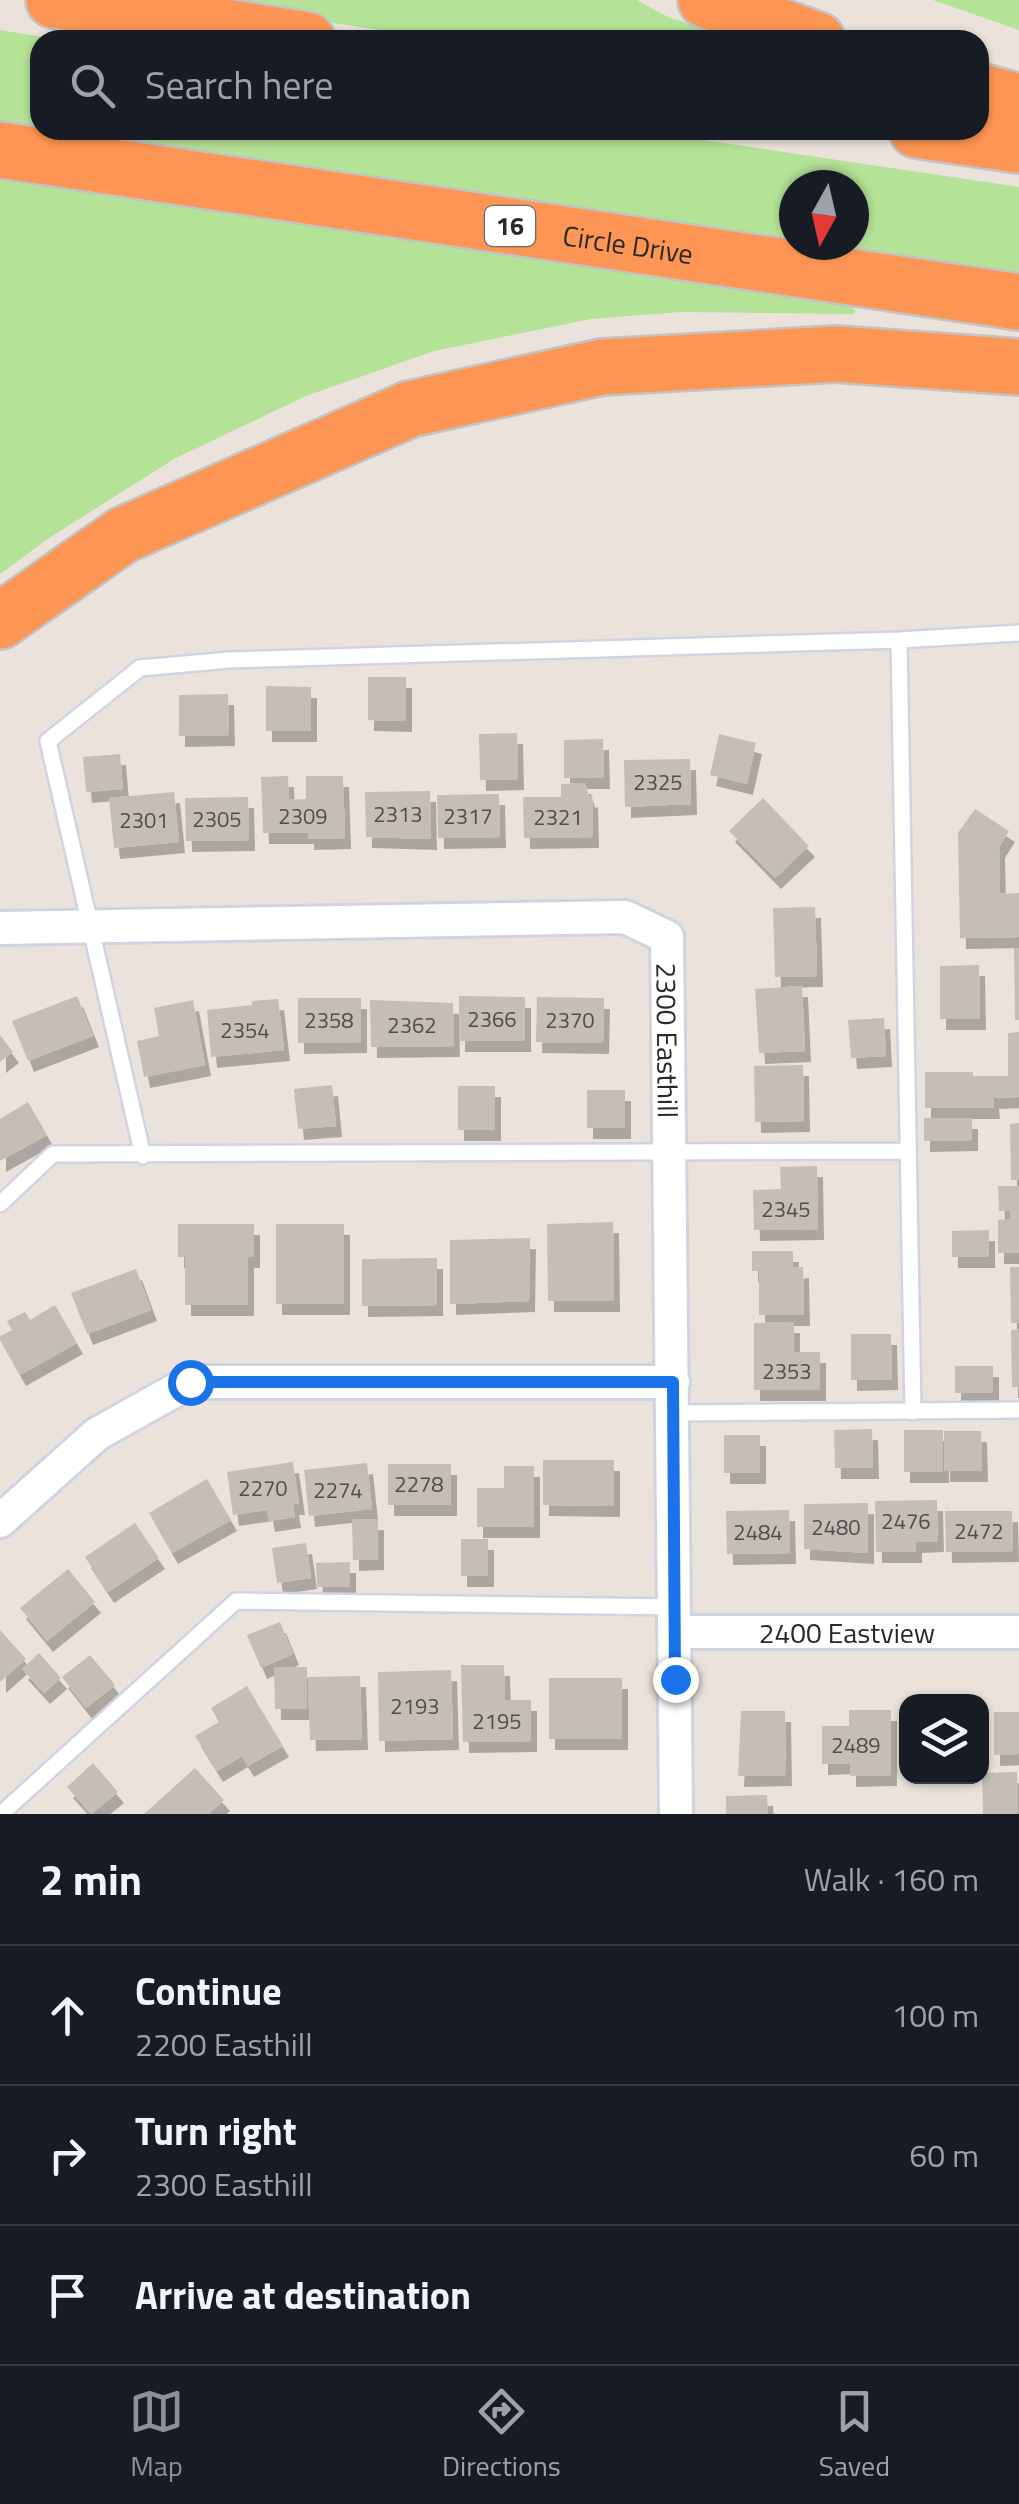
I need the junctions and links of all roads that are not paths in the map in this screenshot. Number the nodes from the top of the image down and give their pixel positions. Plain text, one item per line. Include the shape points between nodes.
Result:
1 (54, 0) edge
2 (706, 0) edge
3 (244, 30) edge
4 (789, 30) edge
5 (989, 94) edge
6 (1019, 102) edge
7 (985, 140) edge
8 (1019, 145) edge
9 (0, 150) edge
10 (1019, 302) edge
11 (1019, 367) edge
12 (0, 621) edge
13 (1019, 633) edge
14 (899, 640) junction
15 (89, 924) junction
16 (0, 928) edge
17 (907, 1151) junction
18 (672, 1152) junction
19 (143, 1156) junction
20 (0, 1204) edge
21 (673, 1397) junction
22 (1019, 1410) edge
23 (913, 1412) junction
24 (0, 1521) edge
25 (675, 1619) junction
26 (1019, 1632) edge
27 (1, 1814) edge
28 (676, 1814) edge

1 - 3 highway
2 - 4 highway
5 - 6 highway
7 - 8 highway
9 - 10 highway, Circle Drive / 16
11 - 12 highway via 836,354 602,367 410,409 123,534
13 - 14 lane
14 - 15 lane via 140,668 48,741
14 - 17 lane
15 - 16 street, 2300 Easthill
15 - 18 street, 2300 Easthill via 625,917 667,937
15 - 19 lane
17 - 18 lane
17 - 23 lane
18 - 19 lane
18 - 21 street, 2300 Easthill
19 - 20 lane via 53,1154
21 - 23 lane
21 - 24 street via 190,1382 97,1434
21 - 25 street, 2300 Easthill
22 - 23 lane
25 - 26 street, 2400 Eastview
25 - 27 lane via 236,1601
25 - 28 street, 2300 Easthill

